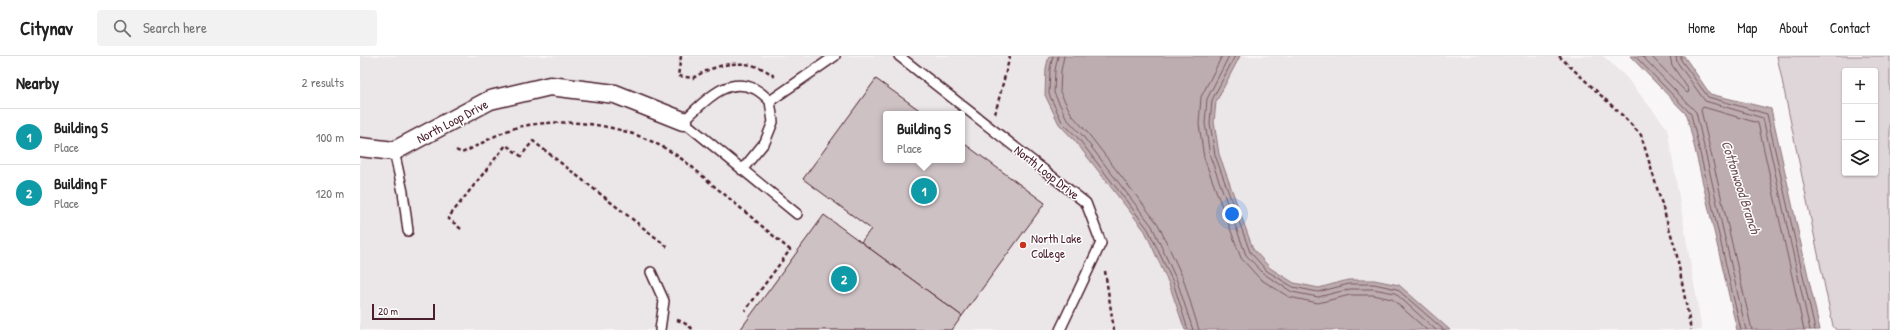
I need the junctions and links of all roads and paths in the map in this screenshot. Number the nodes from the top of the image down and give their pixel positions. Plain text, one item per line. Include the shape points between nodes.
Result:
1 (835, 56) edge
2 (899, 56) edge
3 (1010, 56) edge
4 (1559, 56) edge
5 (770, 101) junction
6 (683, 121) junction
7 (991, 129) junction
8 (360, 147) edge
9 (456, 150) dead end
10 (394, 151) junction
11 (742, 170) junction
12 (797, 214) dead end
13 (461, 229) dead end
14 (408, 231) dead end
15 (1101, 242) junction
16 (669, 248) dead end
17 (651, 272) dead end
18 (745, 311) dead end
19 (660, 330) edge
20 (1060, 330) edge
21 (1114, 330) edge
22 (1691, 330) edge

1 - 5 lane
2 - 7 lane, North Loop Drive
3 - 7 path
4 - 22 path via 1641,135 1676,251
5 - 6 lane via 756,90 741,85 720,88
5 - 11 lane via 773,122 765,142
6 - 10 street, North Loop Drive via 615,94 550,86 490,100
6 - 11 lane
7 - 15 lane, North Loop Drive via 1086,203
8 - 10 street
9 - 18 path via 462,153 522,126 560,123 600,125 658,145 682,160 790,250
10 - 14 lane
11 - 12 lane
13 - 16 path via 448,218 506,145 521,156 533,141
15 - 20 lane
15 - 21 path
17 - 19 lane via 664,301

